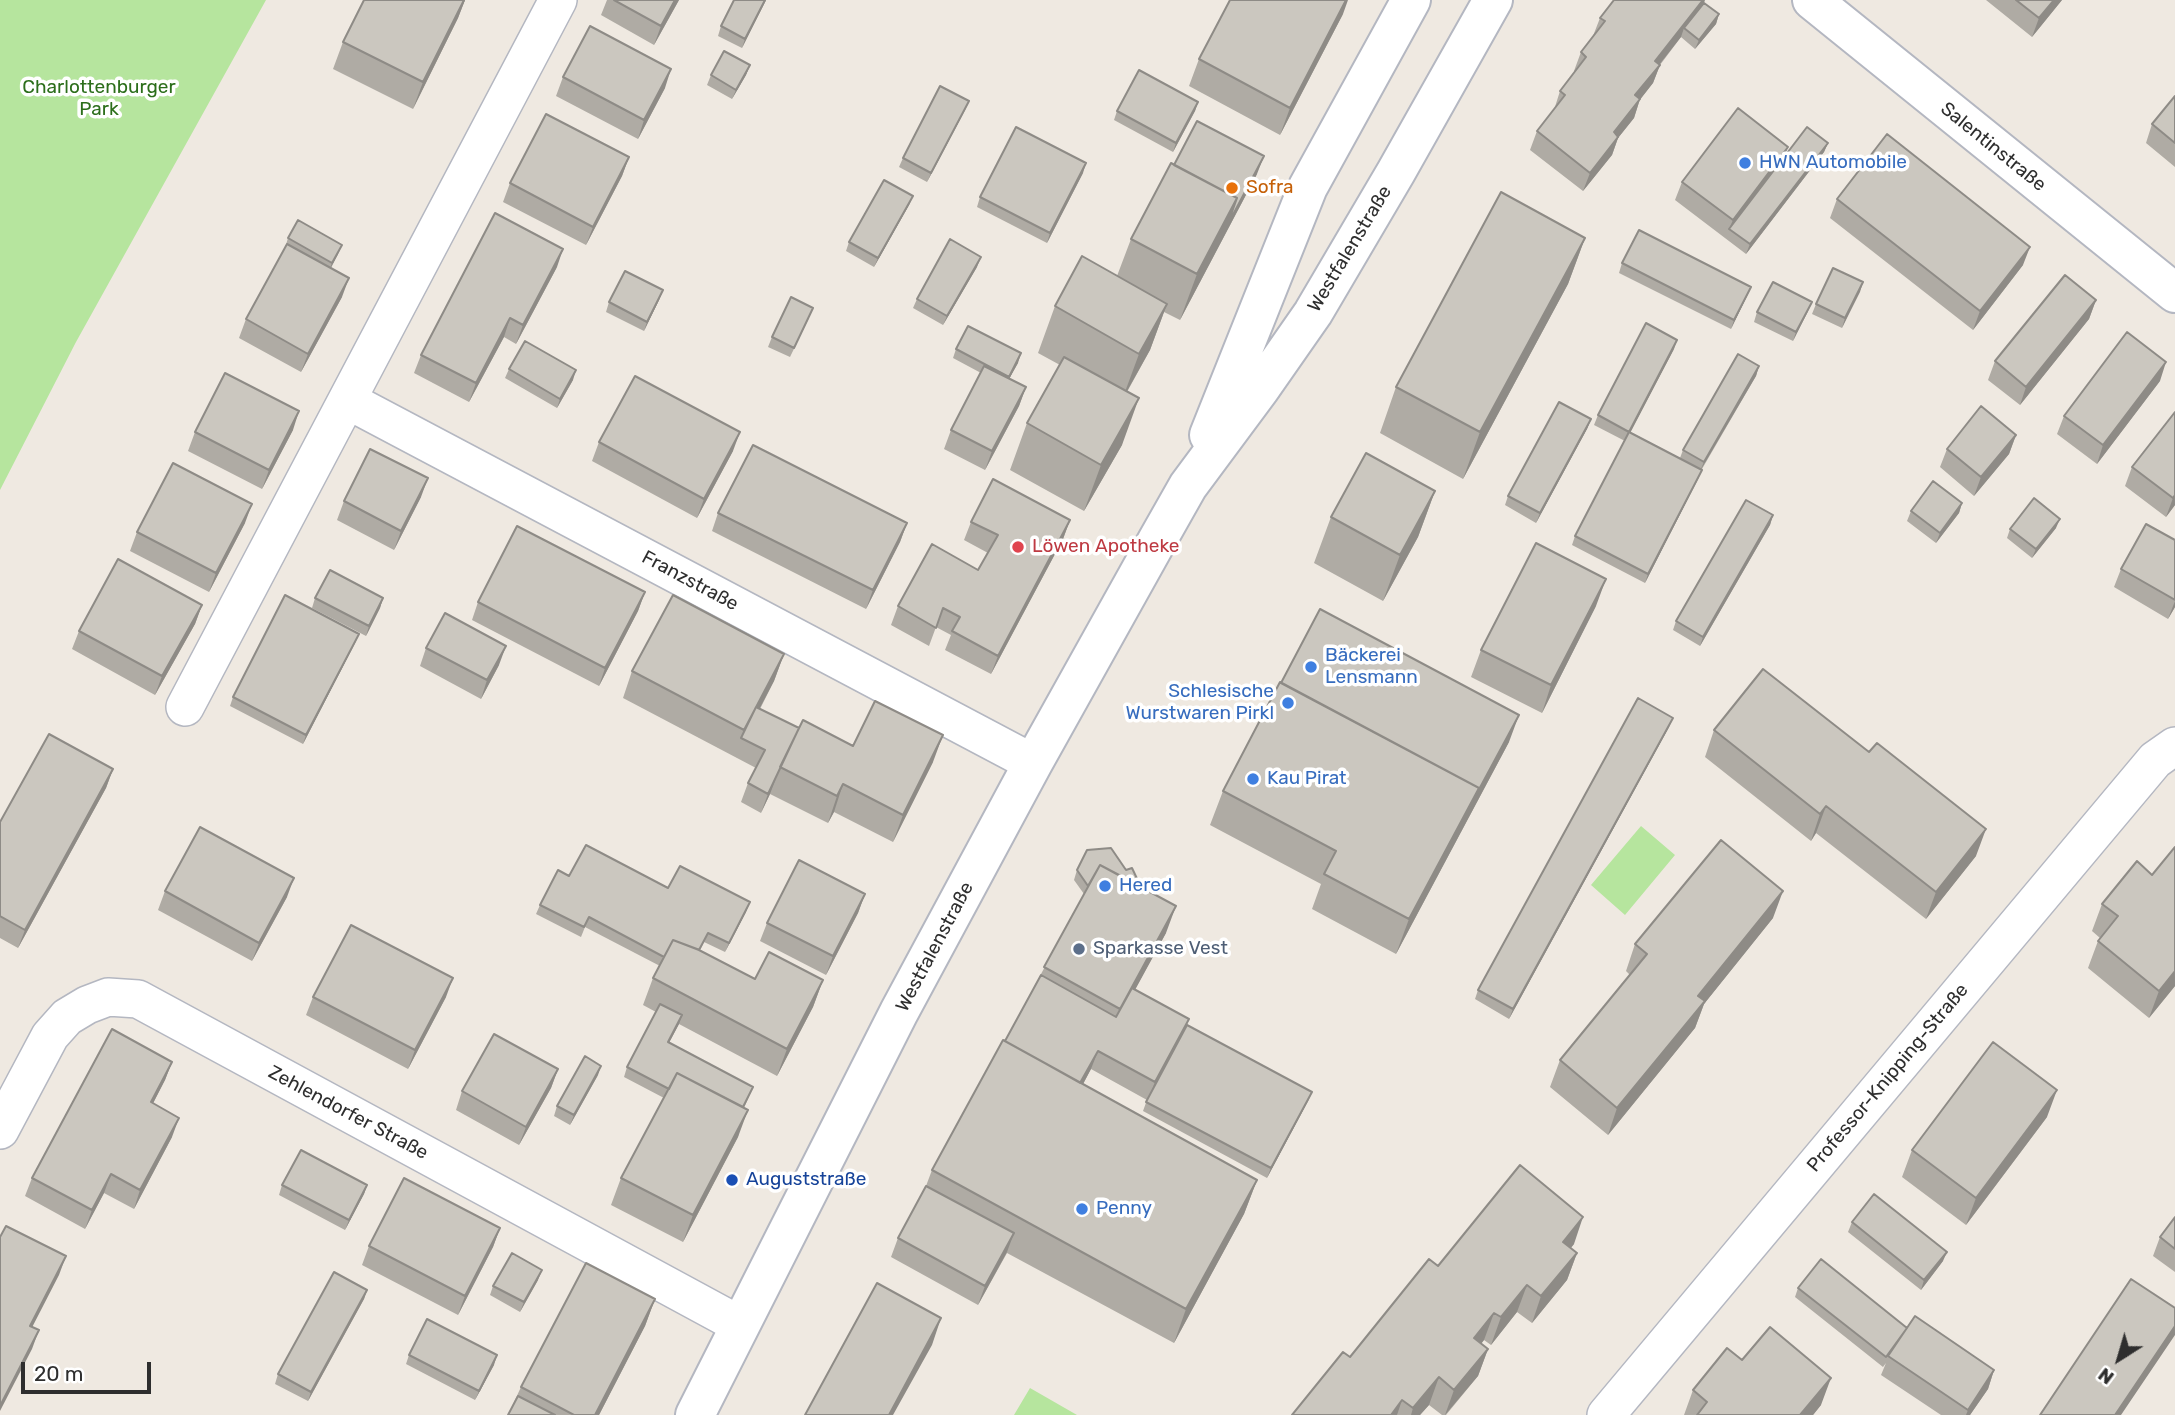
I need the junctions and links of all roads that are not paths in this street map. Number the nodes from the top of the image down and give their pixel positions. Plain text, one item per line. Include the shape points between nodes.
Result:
1 (558, 0) edge
2 (1411, 0) edge
3 (1493, 0) edge
4 (1812, 0) edge
5 (2175, 293) edge
6 (347, 400) junction
7 (1188, 486) junction
8 (185, 707) dead end
9 (2175, 746) edge
10 (1033, 763) junction
11 (0, 1130) edge
12 (740, 1325) junction
13 (695, 1415) edge
14 (1606, 1415) edge

1 - 6 street
2 - 7 main road, Westfalenstraße via 1308,187
3 - 7 main road, Westfalenstraße via 1313,313
4 - 5 main road, Salentinstraße
6 - 8 street
6 - 10 street, Franzstraße
7 - 10 main road, Westfalenstraße
9 - 14 street, Professor-Knipping-Straße via 2155,760
10 - 12 main road, Westfalenstraße
11 - 12 street, Zehlendorfer Straße via 50,1036 67,1017 108,998 138,999
12 - 13 main road, Westfalenstraße

